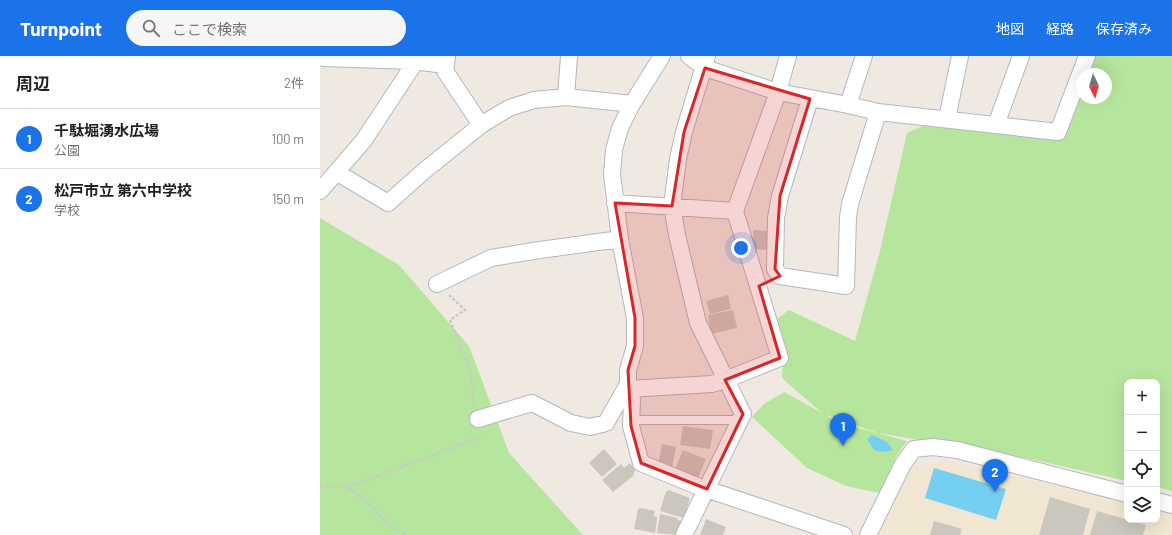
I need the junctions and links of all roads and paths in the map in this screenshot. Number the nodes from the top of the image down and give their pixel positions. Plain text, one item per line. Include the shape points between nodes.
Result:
1 (569, 56) edge
2 (662, 56) edge
3 (689, 56) edge
4 (788, 56) edge
5 (864, 56) edge
6 (960, 56) edge
7 (1021, 56) edge
8 (1087, 56) edge
9 (324, 58) dead end
10 (446, 60) edge
11 (416, 61) junction
12 (706, 62) edge
13 (778, 92) junction
14 (566, 97) junction
15 (810, 99) junction
16 (632, 104) junction
17 (848, 105) junction
18 (878, 112) junction
19 (947, 119) junction
20 (996, 125) junction
21 (481, 126) junction
22 (336, 172) junction
23 (320, 190) edge
24 (615, 203) junction
25 (672, 206) junction
26 (735, 211) junction
27 (620, 239) junction
28 (780, 276) junction
29 (437, 284) joint
30 (759, 286) junction
31 (725, 380) junction
32 (628, 387) junction
33 (478, 419) junction
34 (631, 420) junction
35 (741, 420) junction
36 (320, 486) edge
37 (348, 487) junction
38 (707, 489) junction
39 (1124, 493) edge
40 (1160, 502) edge
41 (1172, 505) edge
42 (405, 535) edge
43 (684, 535) edge
44 (844, 535) edge
45 (868, 535) edge

1 - 14 street
2 - 16 street
3 - 12 street
4 - 13 street
5 - 17 street
6 - 19 street
7 - 20 street
8 - 20 street via 1058,132
9 - 11 street
10 - 11 street
10 - 21 street via 445,71
11 - 22 street via 364,140
12 - 13 street
12 - 25 street via 684,132
13 - 15 street
13 - 26 street
14 - 16 street
14 - 21 street via 534,100 509,108
15 - 17 street
15 - 28 street via 780,196 776,218 775,269
16 - 24 street via 620,128 614,150 612,174
17 - 18 street
18 - 19 street
18 - 28 street via 850,204 846,286
19 - 20 street
21 - 22 street via 388,203
22 - 23 street
24 - 25 street
24 - 27 street
25 - 26 street
25 - 31 street via 698,323
26 - 30 street
27 - 29 street via 491,258
27 - 32 street via 635,318 635,346 628,370
28 - 30 street
29 - 33 path via 465,310 450,320 470,370 475,414
30 - 31 street via 780,358
31 - 32 street via 712,384
31 - 35 street via 743,414
32 - 33 street via 606,423 590,428 571,423 532,403
32 - 34 street via 632,400
33 - 37 path via 481,437
34 - 35 lane
34 - 38 street via 641,463
35 - 38 street
36 - 37 path
37 - 42 path via 391,527
38 - 43 street
38 - 44 street
39 - 45 street via 957,450 933,447 914,449 902,464
40 - 41 street

